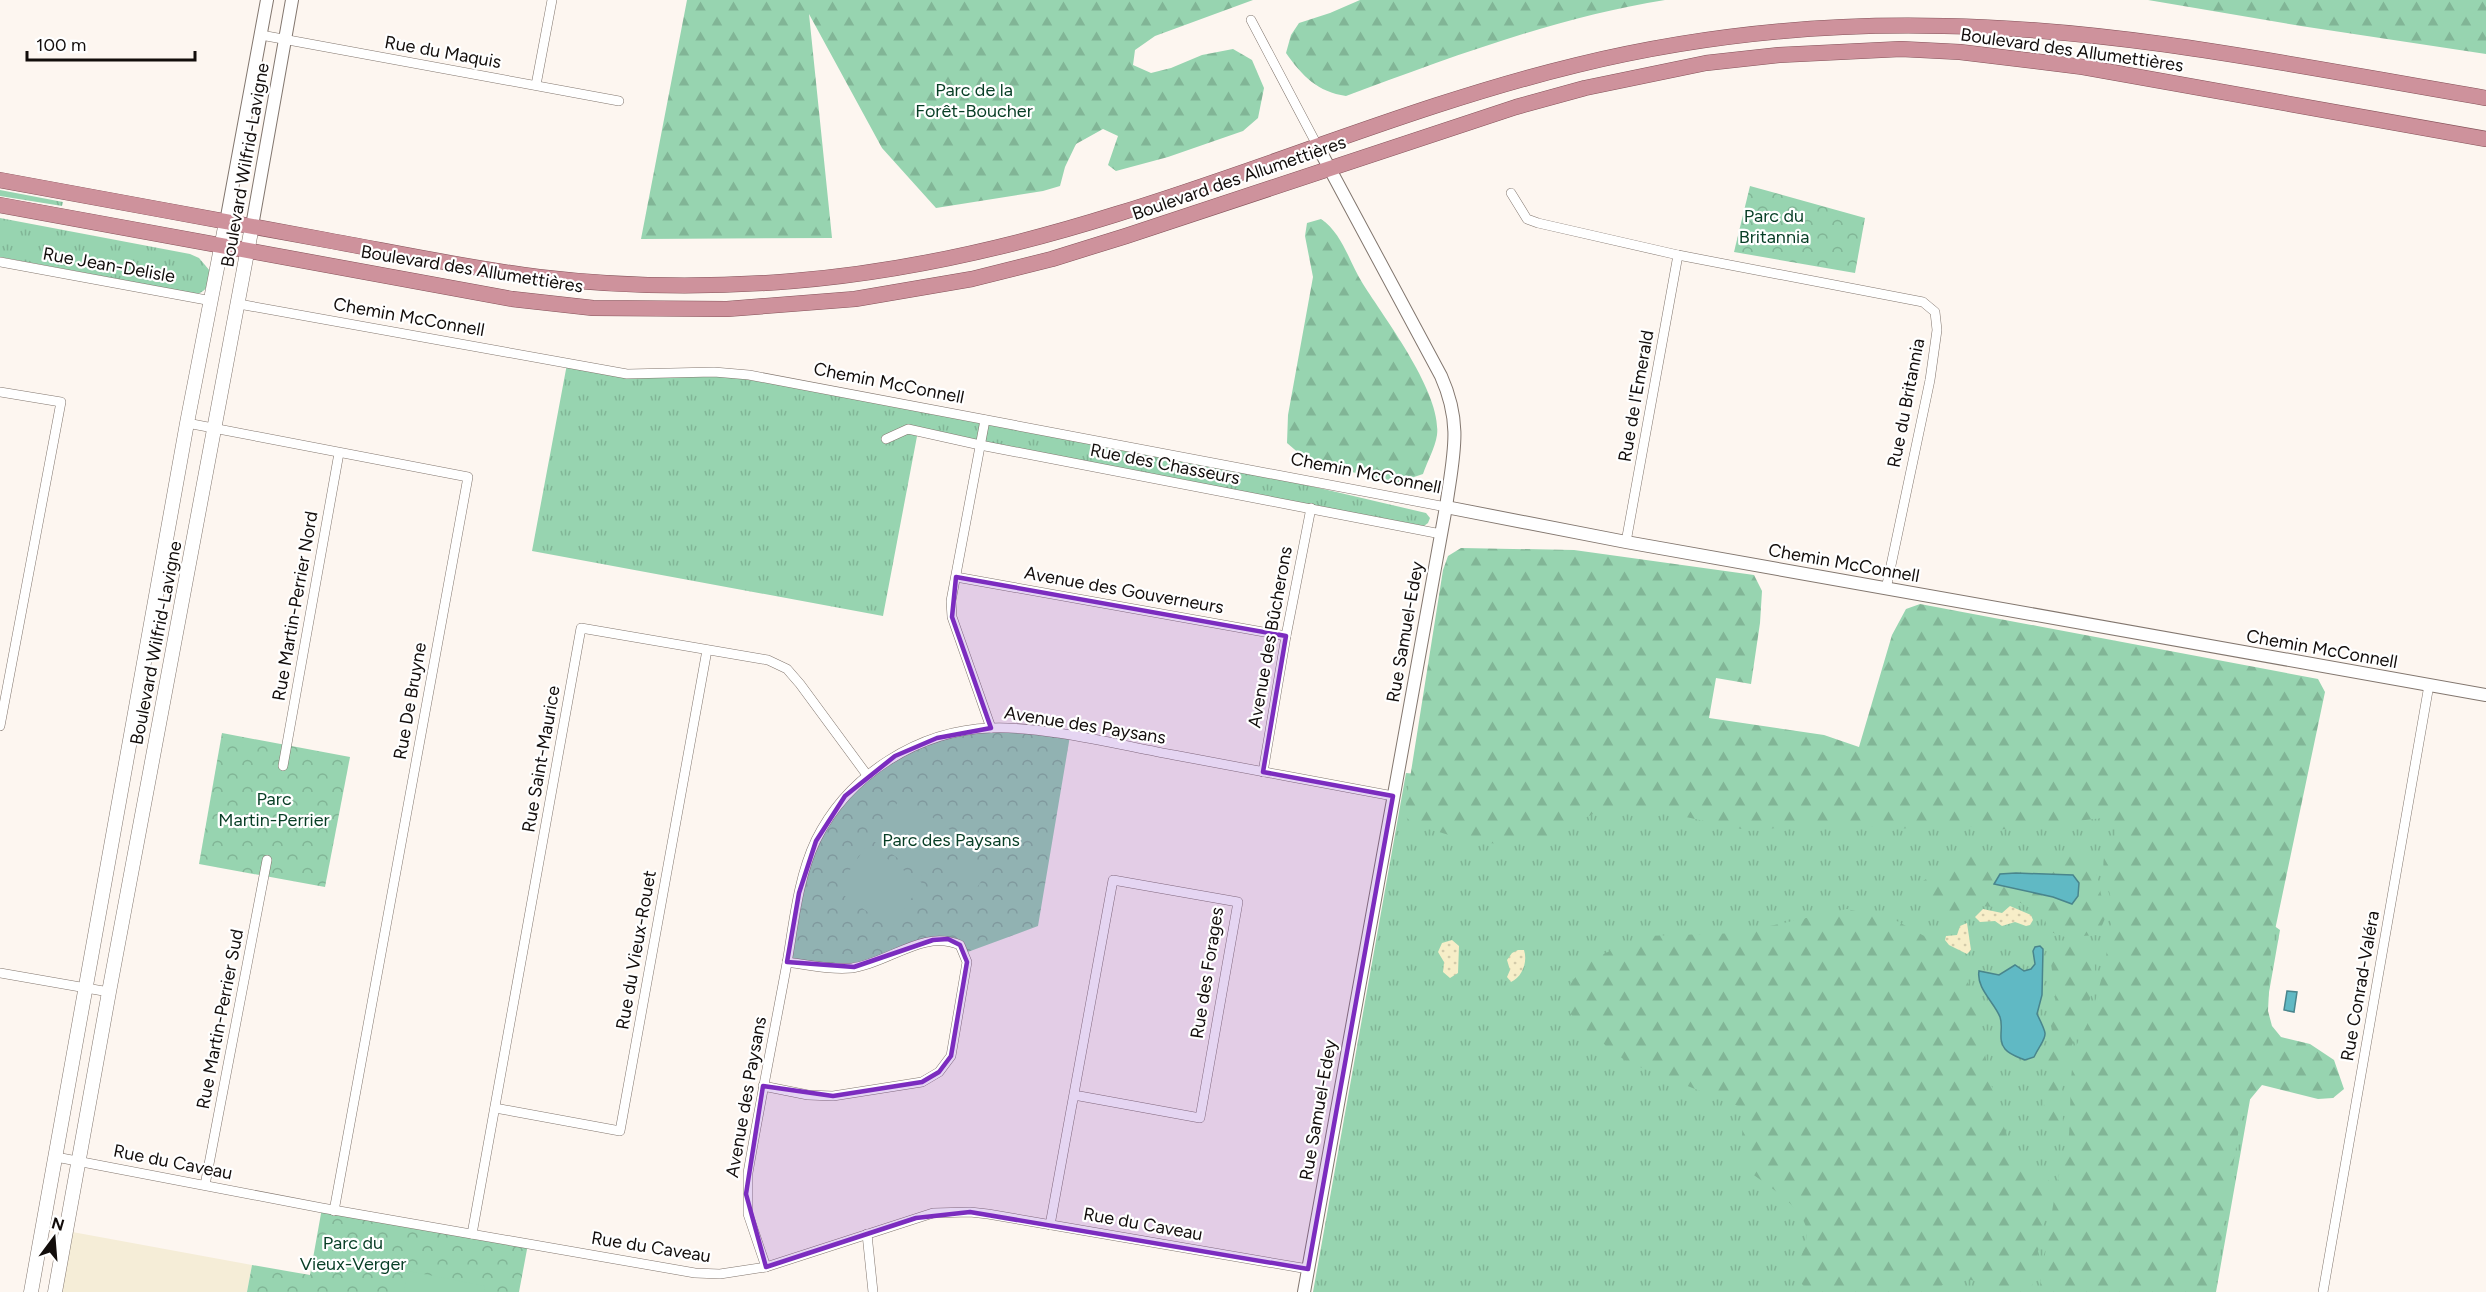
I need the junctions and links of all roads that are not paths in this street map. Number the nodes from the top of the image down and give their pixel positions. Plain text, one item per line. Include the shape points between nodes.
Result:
1 (267, 0) edge
2 (292, 0) edge
3 (552, 0) edge
4 (1251, 20) dead end
5 (261, 35) junction
6 (285, 40) junction
7 (536, 86) junction
8 (2486, 98) edge
9 (619, 101) dead end
10 (2486, 139) edge
11 (1317, 145) junction
12 (1329, 167) junction
13 (0, 180) edge
14 (1511, 193) dead end
15 (0, 205) edge
16 (226, 222) junction
17 (252, 226) junction
18 (223, 245) junction
19 (249, 250) junction
20 (1678, 255) junction
21 (0, 262) edge
22 (212, 301) junction
23 (239, 304) junction
24 (0, 392) edge
25 (985, 420) junction
26 (187, 423) junction
27 (214, 428) junction
28 (886, 439) dead end
29 (980, 445) junction
30 (339, 453) junction
31 (1446, 507) junction
32 (1311, 508) junction
33 (1441, 534) junction
34 (1626, 542) junction
35 (956, 577) junction
36 (1886, 589) junction
37 (1286, 636) junction
38 (707, 650) junction
39 (2429, 685) junction
40 (2486, 695) edge
41 (0, 726) edge
42 (991, 728) junction
43 (283, 766) dead end
44 (1263, 772) junction
45 (867, 775) junction
46 (1393, 796) junction
47 (267, 860) dead end
48 (787, 962) junction
49 (0, 973) edge
50 (86, 988) junction
51 (109, 992) junction
52 (763, 1086) junction
53 (1074, 1095) junction
54 (495, 1108) junction
55 (56, 1157) junction
56 (79, 1161) junction
57 (205, 1185) junction
58 (334, 1210) junction
59 (1050, 1225) junction
60 (472, 1234) junction
61 (867, 1234) junction
62 (766, 1267) junction
63 (1308, 1269) junction
64 (31, 1292) edge
65 (56, 1292) edge
66 (873, 1292) edge
67 (1304, 1292) edge
68 (2323, 1292) edge

1 - 5 street, Boulevard Wilfrid-Lavigne
2 - 6 street, Boulevard Wilfrid-Lavigne
3 - 7 street
4 - 11 street, Rue Samuel-Edey
5 - 6 street, Rue du Maquis
5 - 16 street, Boulevard Wilfrid-Lavigne
6 - 7 street, Rue du Maquis
6 - 17 street, Boulevard Wilfrid-Lavigne
7 - 9 street, Rue du Maquis
8 - 11 highway, Boulevard des Allumettières via 2107,38 1948,26 1840,27 1701,42 1585,63 1493,88
10 - 12 highway, Boulevard des Allumettières via 2083,67 1948,52 1855,50 1706,63 1585,88
11 - 12 street, Rue Samuel-Edey
11 - 17 highway, Boulevard des Allumettières via 1121,213 1035,237 915,265 794,281 725,286 538,277
12 - 19 highway, Boulevard des Allumettières via 1029,265 919,290 797,305 593,308 512,299
12 - 31 street, Rue Samuel-Edey via 1448,391 1456,436
13 - 16 highway, Boulevard des Allumettières
14 - 20 street, Rue du Britannia via 1527,219 1538,224
15 - 18 highway, Boulevard des Allumettières
16 - 17 highway, Boulevard des Allumettières
16 - 18 main road, Boulevard Wilfrid-Lavigne
17 - 19 main road, Boulevard Wilfrid-Lavigne
18 - 19 highway, Boulevard des Allumettières
18 - 22 main road, Boulevard Wilfrid-Lavigne
19 - 23 main road, Boulevard Wilfrid-Lavigne
20 - 34 street, Rue de l'Emerald
20 - 36 street, Rue du Britannia via 1923,302 1935,312 1937,330 1930,380
21 - 22 street, Rue Jean-Delisle
22 - 26 main road, Boulevard Wilfrid-Lavigne
23 - 25 street, Chemin McConnell via 605,370 645,375 749,375
23 - 27 main road, Boulevard Wilfrid-Lavigne
24 - 41 street via 61,402
25 - 29 street
25 - 31 street, Chemin McConnell
26 - 27 street, Rue De Bruyne
26 - 50 main road, Boulevard Wilfrid-Lavigne
27 - 30 street, Rue De Bruyne
27 - 51 main road, Boulevard Wilfrid-Lavigne
28 - 29 street, Rue des Chasseurs via 908,429
29 - 32 street, Rue des Chasseurs
29 - 35 street
30 - 43 street, Rue Martin-Perrier Nord
30 - 58 street, Rue De Bruyne via 468,477
31 - 33 street, Rue Samuel-Edey
31 - 34 street, Chemin McConnell
32 - 33 street, Rue des Chasseurs
32 - 37 street, Avenue des Bûcherons
33 - 46 street, Rue Samuel-Edey
34 - 36 street, Chemin McConnell
35 - 37 street, Avenue des Gouverneurs
35 - 42 street via 952,617
36 - 39 street, Chemin McConnell
37 - 44 street, Avenue des Bûcherons
38 - 45 street, Rue Saint-Maurice via 768,660 787,669
38 - 54 street, Rue Saint-Maurice via 581,628
38 - 54 street, Rue du Vieux-Rouet via 620,1131
39 - 40 street, Chemin McConnell
39 - 68 street, Rue Conrad-Valéra
42 - 44 street, Avenue des Paysans via 1070,736
42 - 45 street, Avenue des Paysans via 962,731 917,746
44 - 46 street, Avenue des Paysans
45 - 48 street, Avenue des Paysans via 845,796 816,841 799,893
46 - 63 street, Rue Samuel-Edey
47 - 57 street, Rue Martin-Perrier Sud
48 - 52 street, Avenue des Paysans
48 - 52 street via 854,968 933,939 948,939 960,945 967,962 951,1056 939,1072 922,1082 833,1096
49 - 50 street
50 - 51 street
50 - 55 main road, Boulevard Wilfrid-Lavigne
51 - 56 main road, Boulevard Wilfrid-Lavigne
52 - 62 street, Avenue des Paysans via 746,1194 748,1214
53 - 53 street, Rue des Forages via 1113,880 1238,902 1200,1118
53 - 59 street, Rue des Forages
54 - 60 street, Rue Saint-Maurice
55 - 56 street, Rue du Caveau
55 - 64 main road, Boulevard Wilfrid-Lavigne
56 - 57 street, Rue du Caveau
56 - 65 main road, Boulevard Wilfrid-Lavigne
57 - 58 street, Rue du Caveau
58 - 60 street, Rue du Caveau
59 - 61 street, Rue du Caveau via 952,1212 916,1218
59 - 63 street, Rue du Caveau
60 - 62 street, Rue du Caveau via 695,1273 720,1274
61 - 62 street, Rue du Caveau
61 - 66 street
63 - 67 street, Rue Samuel-Edey

